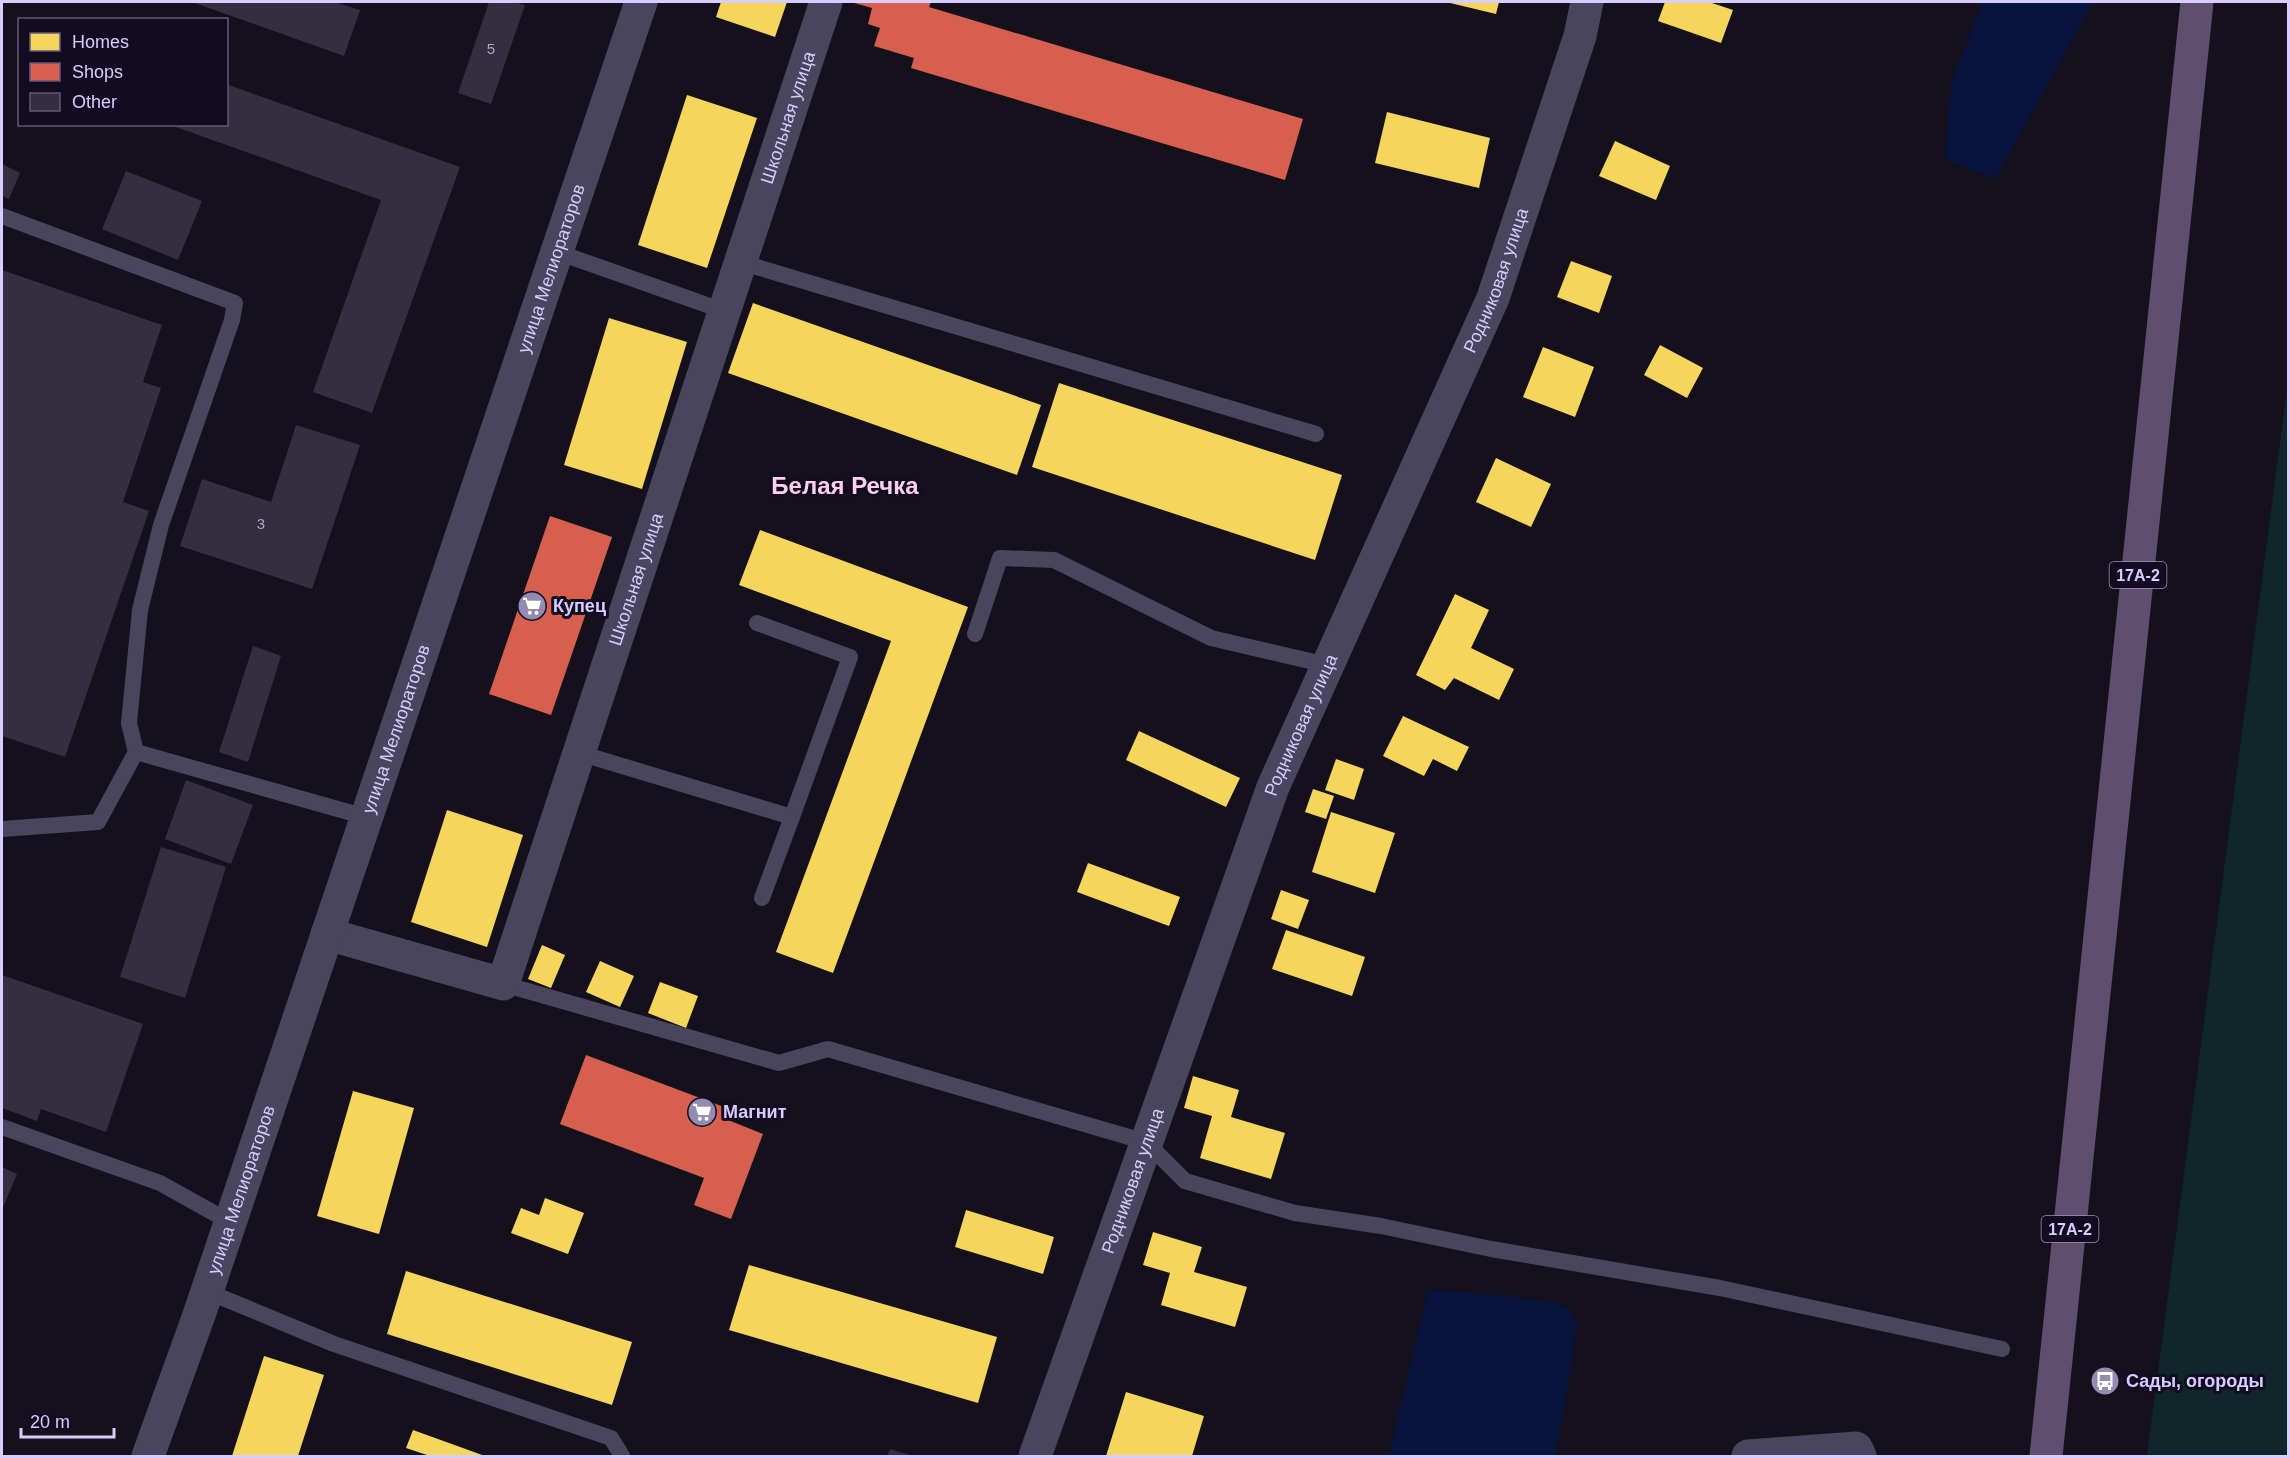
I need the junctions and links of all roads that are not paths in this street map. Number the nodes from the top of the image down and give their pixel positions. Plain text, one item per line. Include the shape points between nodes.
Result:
1 (641, 2) edge
2 (826, 2) edge
3 (1587, 2) edge
4 (2197, 2) edge
5 (2, 216) edge
6 (556, 252) junction
7 (740, 262) junction
8 (724, 311) junction
9 (1316, 434) dead end
10 (757, 623) dead end
11 (975, 634) dead end
12 (1327, 665) junction
13 (136, 752) junction
14 (579, 753) junction
15 (366, 817) junction
16 (792, 817) junction
17 (2, 829) edge
18 (762, 898) dead end
19 (327, 934) junction
20 (502, 984) junction
21 (2, 1128) edge
22 (1146, 1142) junction
23 (230, 1222) junction
24 (206, 1291) junction
25 (2002, 1349) dead end
26 (148, 1456) edge
27 (622, 1456) edge
28 (1035, 1456) edge
29 (1748, 1456) edge
30 (1860, 1456) edge
31 (2046, 1456) edge

1 - 6 street, улица Мелиораторов
2 - 7 street, Школьная улица
3 - 12 street, Родниковая улица via 1580,36 1493,298
4 - 31 main road, 17А-2
5 - 13 lane via 235,303 161,525 140,610 129,723
6 - 8 lane
6 - 15 street, улица Мелиораторов
7 - 8 street, Школьная улица
7 - 9 lane
8 - 14 street, Школьная улица
10 - 16 lane via 850,657
11 - 12 lane via 1000,558 1054,560 1210,638
12 - 22 street, Родниковая улица via 1272,787
13 - 15 lane
13 - 17 lane via 98,822
14 - 16 lane
14 - 20 street, Школьная улица
15 - 19 street, улица Мелиораторов
16 - 18 lane
19 - 20 street
19 - 23 street, улица Мелиораторов
20 - 22 lane via 779,1063 828,1049
21 - 23 lane via 160,1183
22 - 25 lane via 1185,1181 1295,1213 1720,1288
22 - 28 street, Родниковая улица
23 - 24 street, улица Мелиораторов
24 - 26 street, улица Мелиораторов
24 - 27 lane via 334,1344 611,1438
29 - 30 street via 1856,1448

